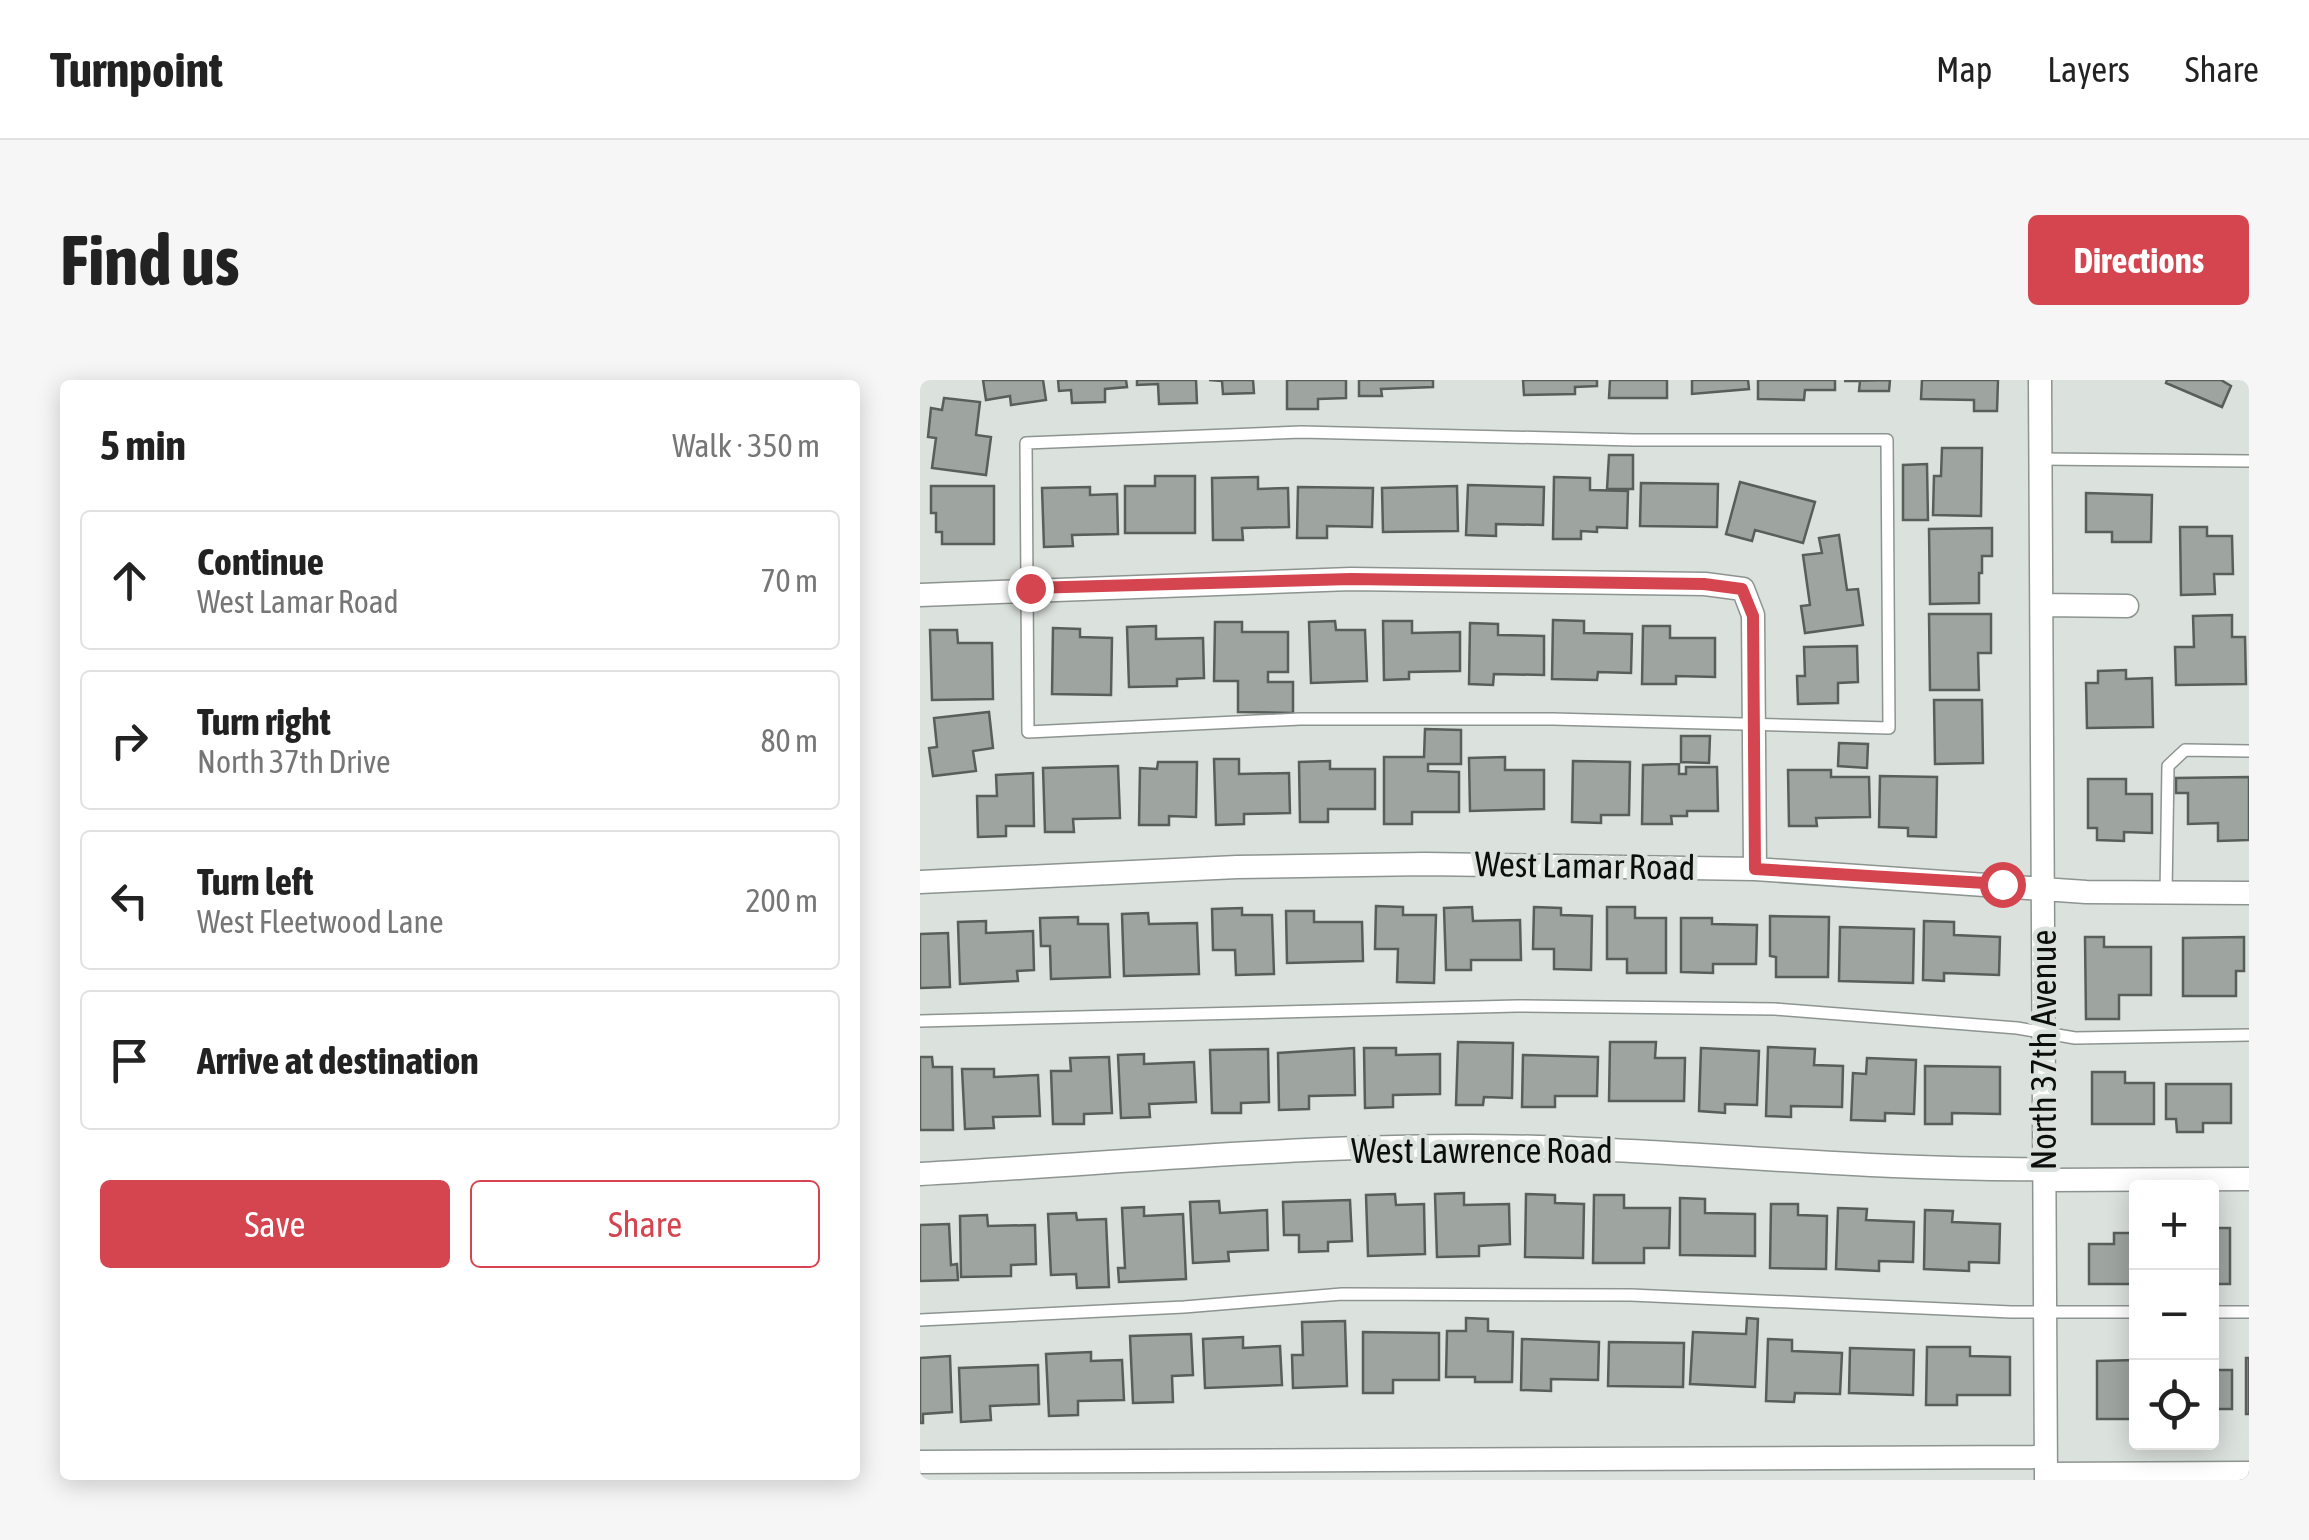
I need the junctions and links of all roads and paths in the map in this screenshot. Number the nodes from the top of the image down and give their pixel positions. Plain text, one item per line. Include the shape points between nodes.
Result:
1 (2040, 380) edge
2 (2040, 459) junction
3 (2249, 461) edge
4 (1030, 588) junction
5 (920, 594) edge
6 (2043, 605) junction
7 (2126, 606) dead end
8 (1754, 727) junction
9 (2249, 751) edge
10 (1755, 869) junction
11 (920, 882) edge
12 (2044, 888) junction
13 (2166, 893) junction
14 (2249, 893) edge
15 (920, 1021) edge
16 (2042, 1032) junction
17 (2249, 1035) edge
18 (920, 1174) edge
19 (2045, 1174) junction
20 (2249, 1178) edge
21 (2046, 1312) junction
22 (2129, 1312) edge
23 (2219, 1312) edge
24 (2249, 1312) edge
25 (920, 1320) edge
26 (920, 1462) edge
27 (2046, 1470) edge
28 (2249, 1473) edge

1 - 2 street, North 37th Avenue
2 - 3 lane
2 - 6 street, North 37th Avenue
4 - 5 street
4 - 8 street via 1351,579 1742,589 1753,616
4 - 8 lane via 1028,732 1300,720
4 - 8 lane via 1026,443 1301,432 1887,440 1890,728
6 - 7 street
6 - 12 street, North 37th Avenue
8 - 10 street
9 - 13 lane via 2185,750 2168,766
10 - 11 street, West Lamar Road via 1387,864
10 - 12 street, West Lamar Road
12 - 13 street, West Lamar Road
12 - 16 street, North 37th Avenue
13 - 14 street, West Lamar Road
15 - 16 lane via 1517,1006 1775,1010
16 - 17 lane via 2075,1038
16 - 19 street, North 37th Avenue
18 - 19 street, West Lawrence Road via 1380,1147 1538,1147
19 - 20 street, West Lawrence Road
19 - 21 street, North 37th Avenue
21 - 22 lane
21 - 25 lane via 1631,1294 1342,1294
21 - 27 street, North 37th Avenue
23 - 24 lane
26 - 27 street
27 - 28 street

